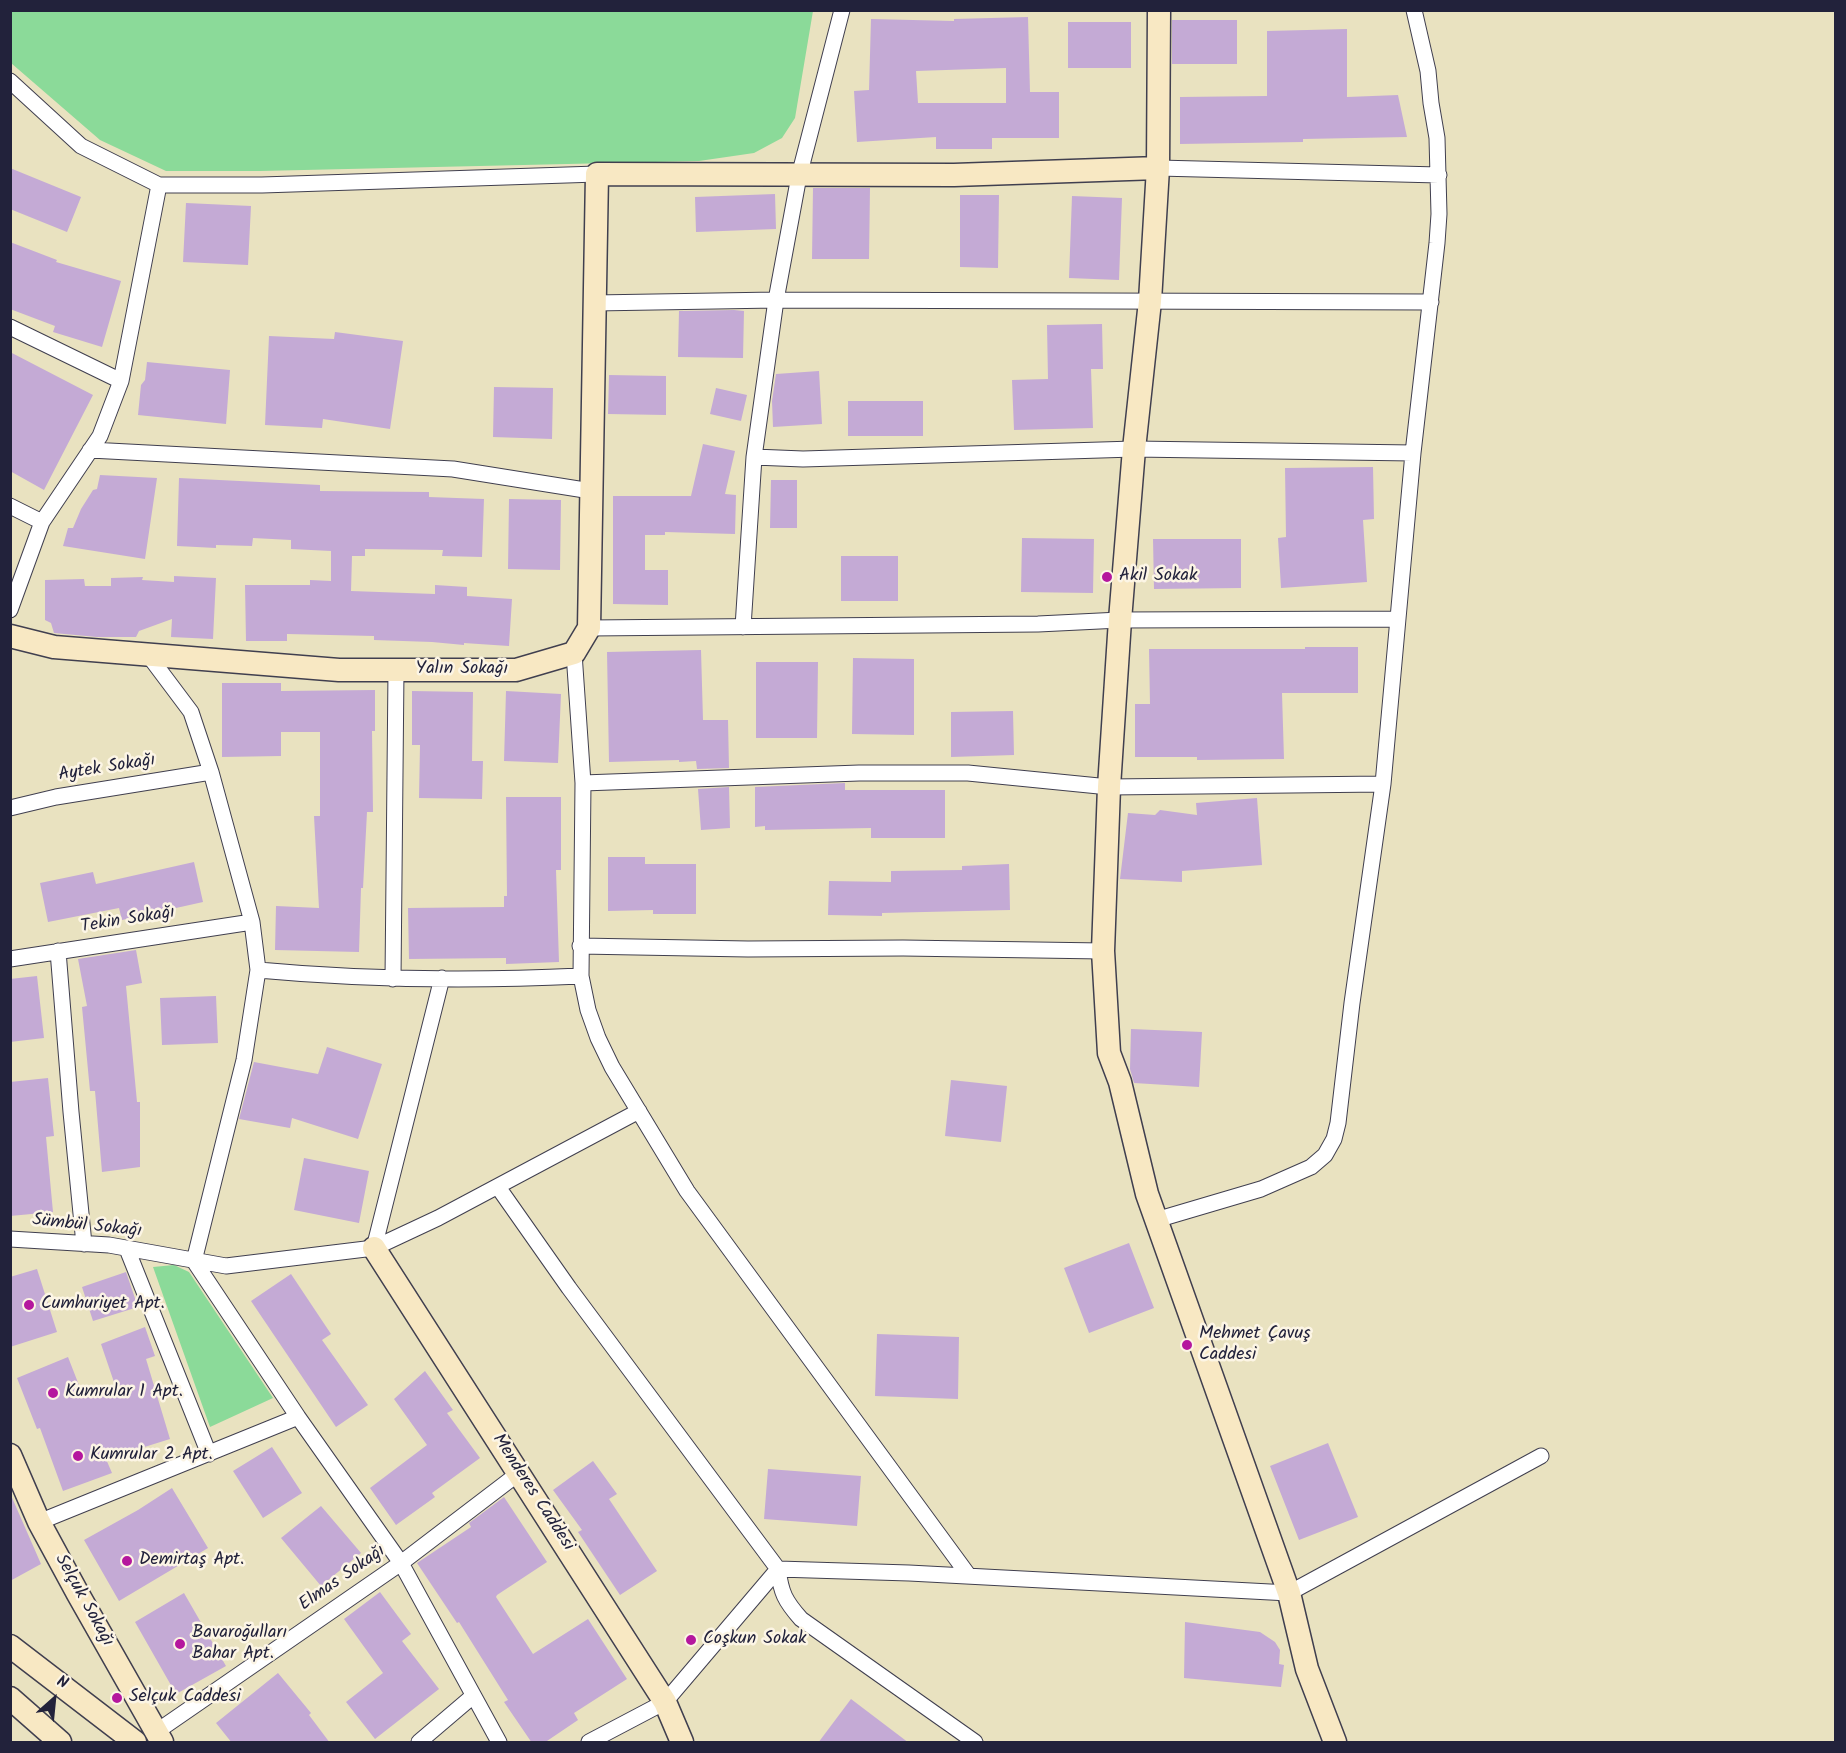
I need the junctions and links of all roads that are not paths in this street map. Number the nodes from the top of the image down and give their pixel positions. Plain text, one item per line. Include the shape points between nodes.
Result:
1 (842, 10) edge
2 (1159, 10) edge
3 (1414, 10) edge
4 (10, 81) edge
5 (1158, 168) junction
6 (597, 174) junction
7 (1438, 175) junction
8 (800, 176) junction
9 (159, 185) junction
10 (776, 300) junction
11 (1150, 302) junction
12 (1431, 302) junction
13 (594, 303) junction
14 (10, 327) edge
15 (122, 381) junction
16 (1134, 449) junction
17 (90, 450) junction
18 (1413, 453) junction
19 (753, 457) junction
20 (591, 491) junction
21 (10, 506) edge
22 (42, 522) junction
23 (10, 610) edge
24 (1398, 619) junction
25 (1120, 620) junction
26 (743, 627) junction
27 (589, 628) junction
28 (10, 636) edge
29 (574, 653) junction
30 (149, 656) junction
31 (396, 670) junction
32 (211, 772) junction
33 (583, 783) junction
34 (1383, 784) junction
35 (1109, 787) junction
36 (10, 808) edge
37 (252, 922) junction
38 (580, 946) junction
39 (58, 951) junction
40 (1103, 951) junction
41 (10, 959) edge
42 (258, 970) junction
43 (581, 976) junction
44 (442, 978) junction
45 (393, 979) junction
46 (639, 1111) junction
47 (498, 1187) junction
48 (1156, 1220) junction
49 (10, 1239) edge
50 (84, 1244) junction
51 (374, 1248) junction
52 (127, 1249) junction
53 (194, 1261) junction
54 (298, 1417) junction
55 (209, 1454) junction
56 (10, 1455) edge
57 (1541, 1456) dead end
58 (519, 1473) junction
59 (39, 1522) junction
60 (401, 1563) junction
61 (778, 1569) junction
62 (969, 1576) junction
63 (1289, 1593) junction
64 (10, 1646) edge
65 (474, 1696) junction
66 (10, 1698) edge
67 (664, 1701) junction
68 (159, 1737) edge
69 (971, 1741) edge
70 (686, 1742) edge
71 (60, 1743) edge
72 (135, 1743) edge
73 (419, 1743) edge
74 (499, 1743) edge
75 (589, 1743) edge
76 (1335, 1743) edge

1 - 8 street
2 - 5 street
3 - 7 street via 1428,71
4 - 9 street via 81,147
5 - 7 street
5 - 8 street
5 - 11 street
6 - 8 street
6 - 9 street
6 - 13 street
7 - 12 street via 1438,233
8 - 10 street
9 - 15 street
10 - 11 street
10 - 13 street
10 - 19 street
11 - 12 street
11 - 16 street
12 - 18 street
13 - 20 street
14 - 15 street
15 - 17 street via 100,436
16 - 18 street
16 - 19 street via 803,459
16 - 25 street
17 - 20 street via 453,469
17 - 22 street
18 - 24 street
19 - 26 street
20 - 27 street
21 - 22 street
22 - 23 street
24 - 25 street
24 - 34 street
25 - 26 street
25 - 35 street
26 - 27 street
27 - 29 street
28 - 30 street, Yalın Sokağı via 54,647
29 - 31 street, Yalın Sokağı via 516,670
29 - 33 street
30 - 31 street, Yalın Sokağı via 339,670
30 - 32 street via 191,712
31 - 45 street
32 - 36 street, Aytek Sokağı
32 - 37 street
33 - 35 street via 968,773
33 - 38 street
34 - 35 street
34 - 48 street via 1334,1140 1311,1167 1261,1188
35 - 40 street
37 - 39 street, Tekin Sokağı
37 - 42 street
38 - 40 street
38 - 43 street
39 - 41 street, Tekin Sokağı
39 - 50 street
40 - 48 street via 1108,1053 1120,1082
42 - 45 street
42 - 53 street via 244,1060
43 - 44 street
43 - 46 street via 598,1038
44 - 45 street
44 - 51 street
46 - 47 street, Sümbül Sokağı
46 - 62 street via 687,1191
47 - 51 street, Sümbül Sokağı
47 - 61 street
48 - 63 street
49 - 50 street, Sümbül Sokağı
50 - 52 street, Sümbül Sokağı
51 - 53 street, Sümbül Sokağı via 226,1266
51 - 58 street, Menderes Caddesi
52 - 53 street, Sümbül Sokağı
52 - 55 street
53 - 54 street
54 - 55 street
54 - 60 street
55 - 59 street
56 - 59 street, Selçuk Sokağı
57 - 63 street
58 - 60 street, Elmas Sokağı
58 - 67 street, Menderes Caddesi
59 - 68 street, Selçuk Sokağı
60 - 65 street
60 - 68 street, Elmas Sokağı
61 - 62 street
61 - 67 street
61 - 69 street via 781,1592 801,1619
62 - 63 street
63 - 76 street via 1306,1669
64 - 72 street
65 - 73 street
65 - 74 street
66 - 71 street
67 - 70 street, Menderes Caddesi
67 - 75 street

